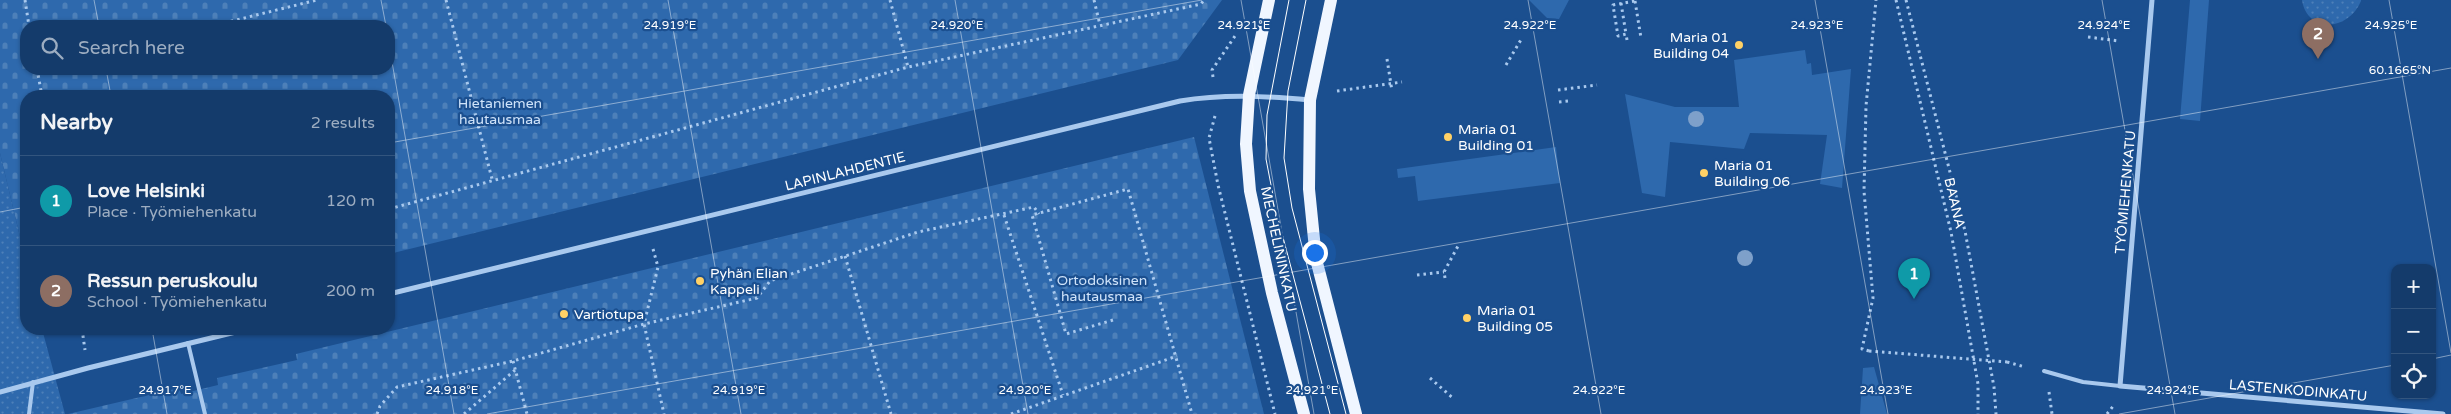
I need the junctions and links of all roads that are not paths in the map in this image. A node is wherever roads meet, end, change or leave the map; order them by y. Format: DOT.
graph roads {
  1 [pos="1269,0"];
  2 [pos="1331,0"];
  3 [pos="2152,0"];
  4 [pos="1248,96"];
  5 [pos="1310,100"];
  6 [pos="395,293"];
  7 [pos="224,335"];
  8 [pos="188,344"];
  9 [pos="2044,371"];
  10 [pos="33,382"];
  11 [pos="2120,386"];
  12 [pos="0,392"];
  13 [pos="29,414"];
  14 [pos="205,414"];
  15 [pos="1304,414"];
  16 [pos="1356,414"];
  17 [pos="2443,414"];
  1 -- 4 [label="main road, MECHELININKATU"];
  2 -- 5 [label="main road"];
  3 -- 11 [label="street, TYÖMIEHENKATU"];
  4 -- 5 [label="street, LAPINLAHDENTIE"];
  4 -- 6 [label="street, LAPINLAHDENTIE"];
  4 -- 15 [label="main road, MECHELININKATU"];
  5 -- 16 [label="main road"];
  7 -- 8 [label="street"];
  8 -- 10 [label="street"];
  8 -- 14 [label="lane"];
  9 -- 11 [label="lane"];
  10 -- 12 [label="street"];
  10 -- 13 [label="lane"];
  11 -- 17 [label="street, LASTENKODINKATU"];
}
